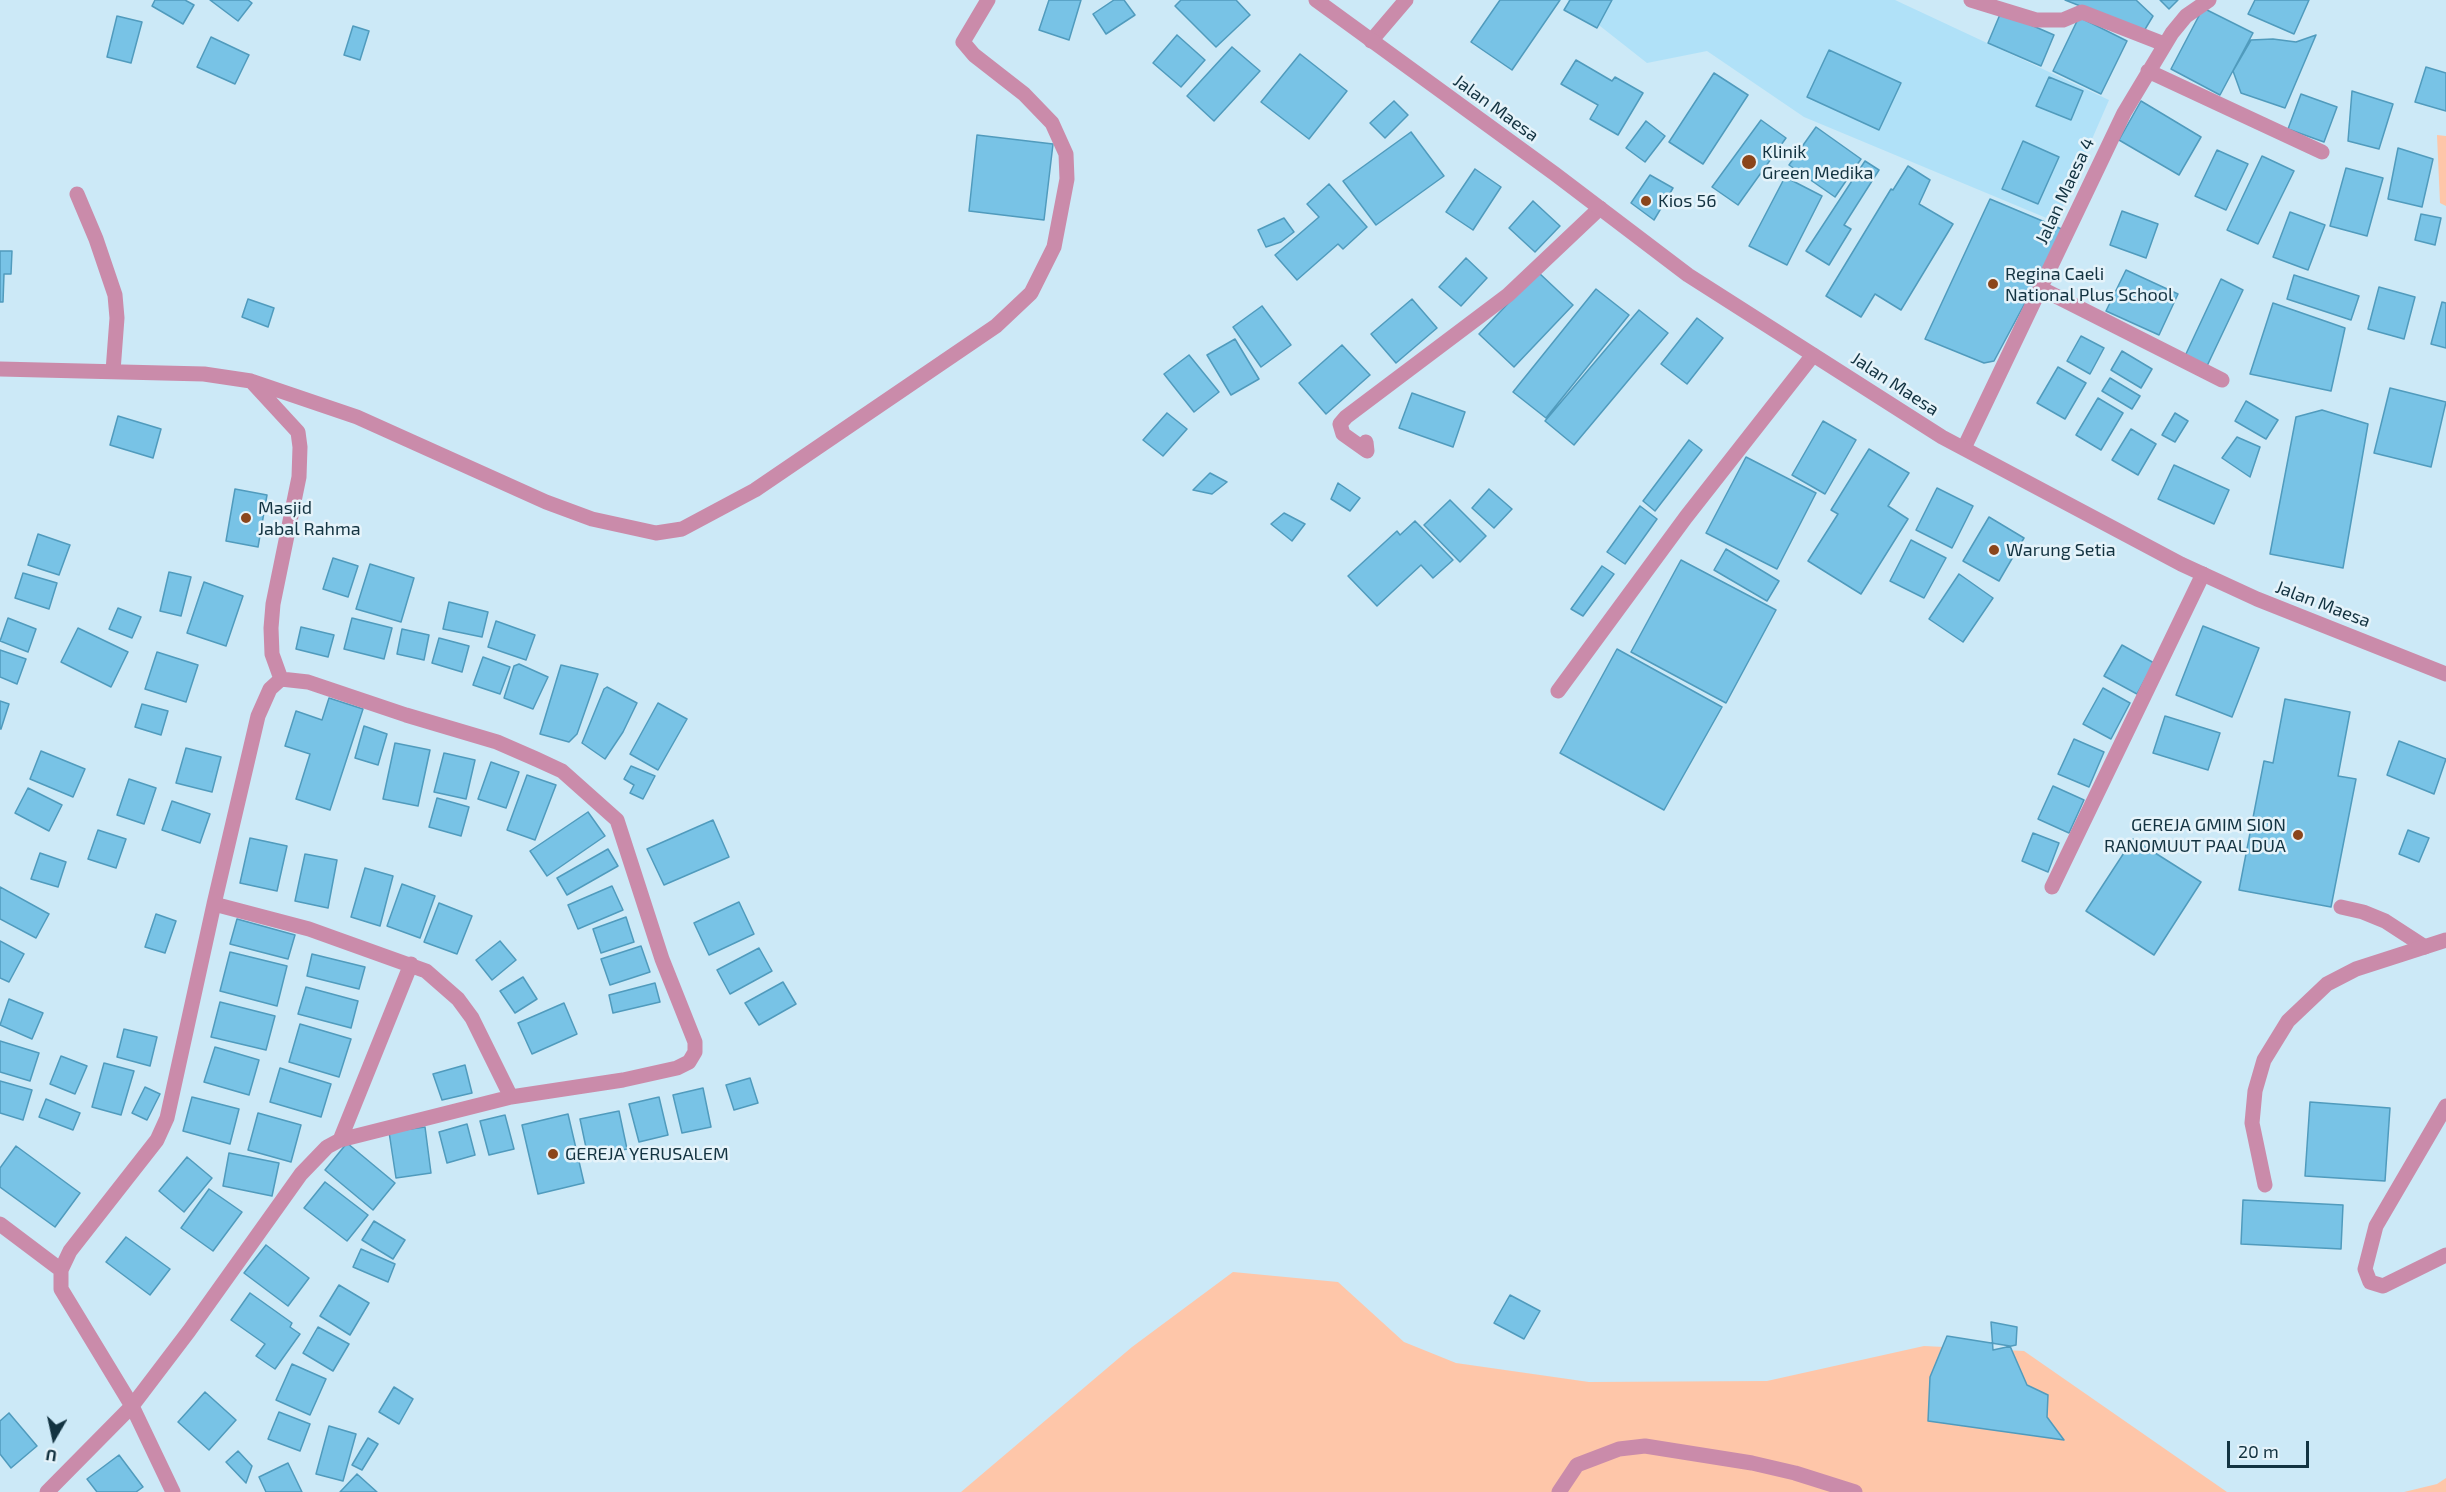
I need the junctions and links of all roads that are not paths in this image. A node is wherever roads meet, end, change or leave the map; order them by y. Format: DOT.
graph roads {
  1 [pos="988,0"];
  2 [pos="1316,0"];
  3 [pos="1406,0"];
  4 [pos="1971,0"];
  5 [pos="2209,0"];
  6 [pos="1371,41"];
  7 [pos="2164,44"];
  8 [pos="2148,71"];
  9 [pos="2322,153"];
  10 [pos="77,194"];
  11 [pos="1600,208"];
  12 [pos="2040,288"];
  13 [pos="1813,355"];
  14 [pos="0,369"];
  15 [pos="113,371"];
  16 [pos="2222,380"];
  17 [pos="251,381"];
  18 [pos="1366,442"];
  19 [pos="1964,448"];
  20 [pos="2202,574"];
  21 [pos="2446,674"];
  22 [pos="281,679"];
  23 [pos="1558,691"];
  24 [pos="2052,887"];
  25 [pos="214,903"];
  26 [pos="2341,907"];
  27 [pos="2446,940"];
  28 [pos="2426,947"];
  29 [pos="411,964"];
  30 [pos="511,1097"];
  31 [pos="2446,1106"];
  32 [pos="340,1140"];
  33 [pos="2265,1185"];
  34 [pos="0,1224"];
  35 [pos="2446,1255"];
  36 [pos="61,1270"];
  37 [pos="132,1406"];
  38 [pos="47,1492"];
  39 [pos="173,1492"];
  40 [pos="1559,1492"];
  41 [pos="1855,1492"];
  1 -- 17 [label="street"];
  2 -- 6 [label="street, Jalan Maesa"];
  3 -- 6 [label="street"];
  4 -- 7 [label="street"];
  5 -- 7 [label="street, Jalan Maesa 4"];
  6 -- 11 [label="street, Jalan Maesa"];
  7 -- 8 [label="street, Jalan Maesa 4"];
  8 -- 9 [label="street"];
  8 -- 12 [label="street, Jalan Maesa 4"];
  10 -- 15 [label="street"];
  11 -- 13 [label="street, Jalan Maesa"];
  11 -- 18 [label="street"];
  12 -- 16 [label="street"];
  12 -- 19 [label="street, Jalan Maesa 4"];
  13 -- 19 [label="street, Jalan Maesa"];
  13 -- 23 [label="street"];
  14 -- 15 [label="street"];
  15 -- 17 [label="street"];
  17 -- 22 [label="street"];
  19 -- 20 [label="street, Jalan Maesa"];
  20 -- 21 [label="street, Jalan Maesa"];
  20 -- 24 [label="street"];
  22 -- 25 [label="street"];
  22 -- 30 [label="street"];
  25 -- 29 [label="street"];
  25 -- 36 [label="street"];
  26 -- 28 [label="street"];
  27 -- 28 [label="street"];
  28 -- 33 [label="street"];
  29 -- 30 [label="street"];
  29 -- 32 [label="street"];
  30 -- 32 [label="street"];
  31 -- 35 [label="street"];
  32 -- 37 [label="street"];
  34 -- 36 [label="street"];
  36 -- 37 [label="street"];
  37 -- 38 [label="street"];
  37 -- 39 [label="street"];
  40 -- 41 [label="street"];
}
